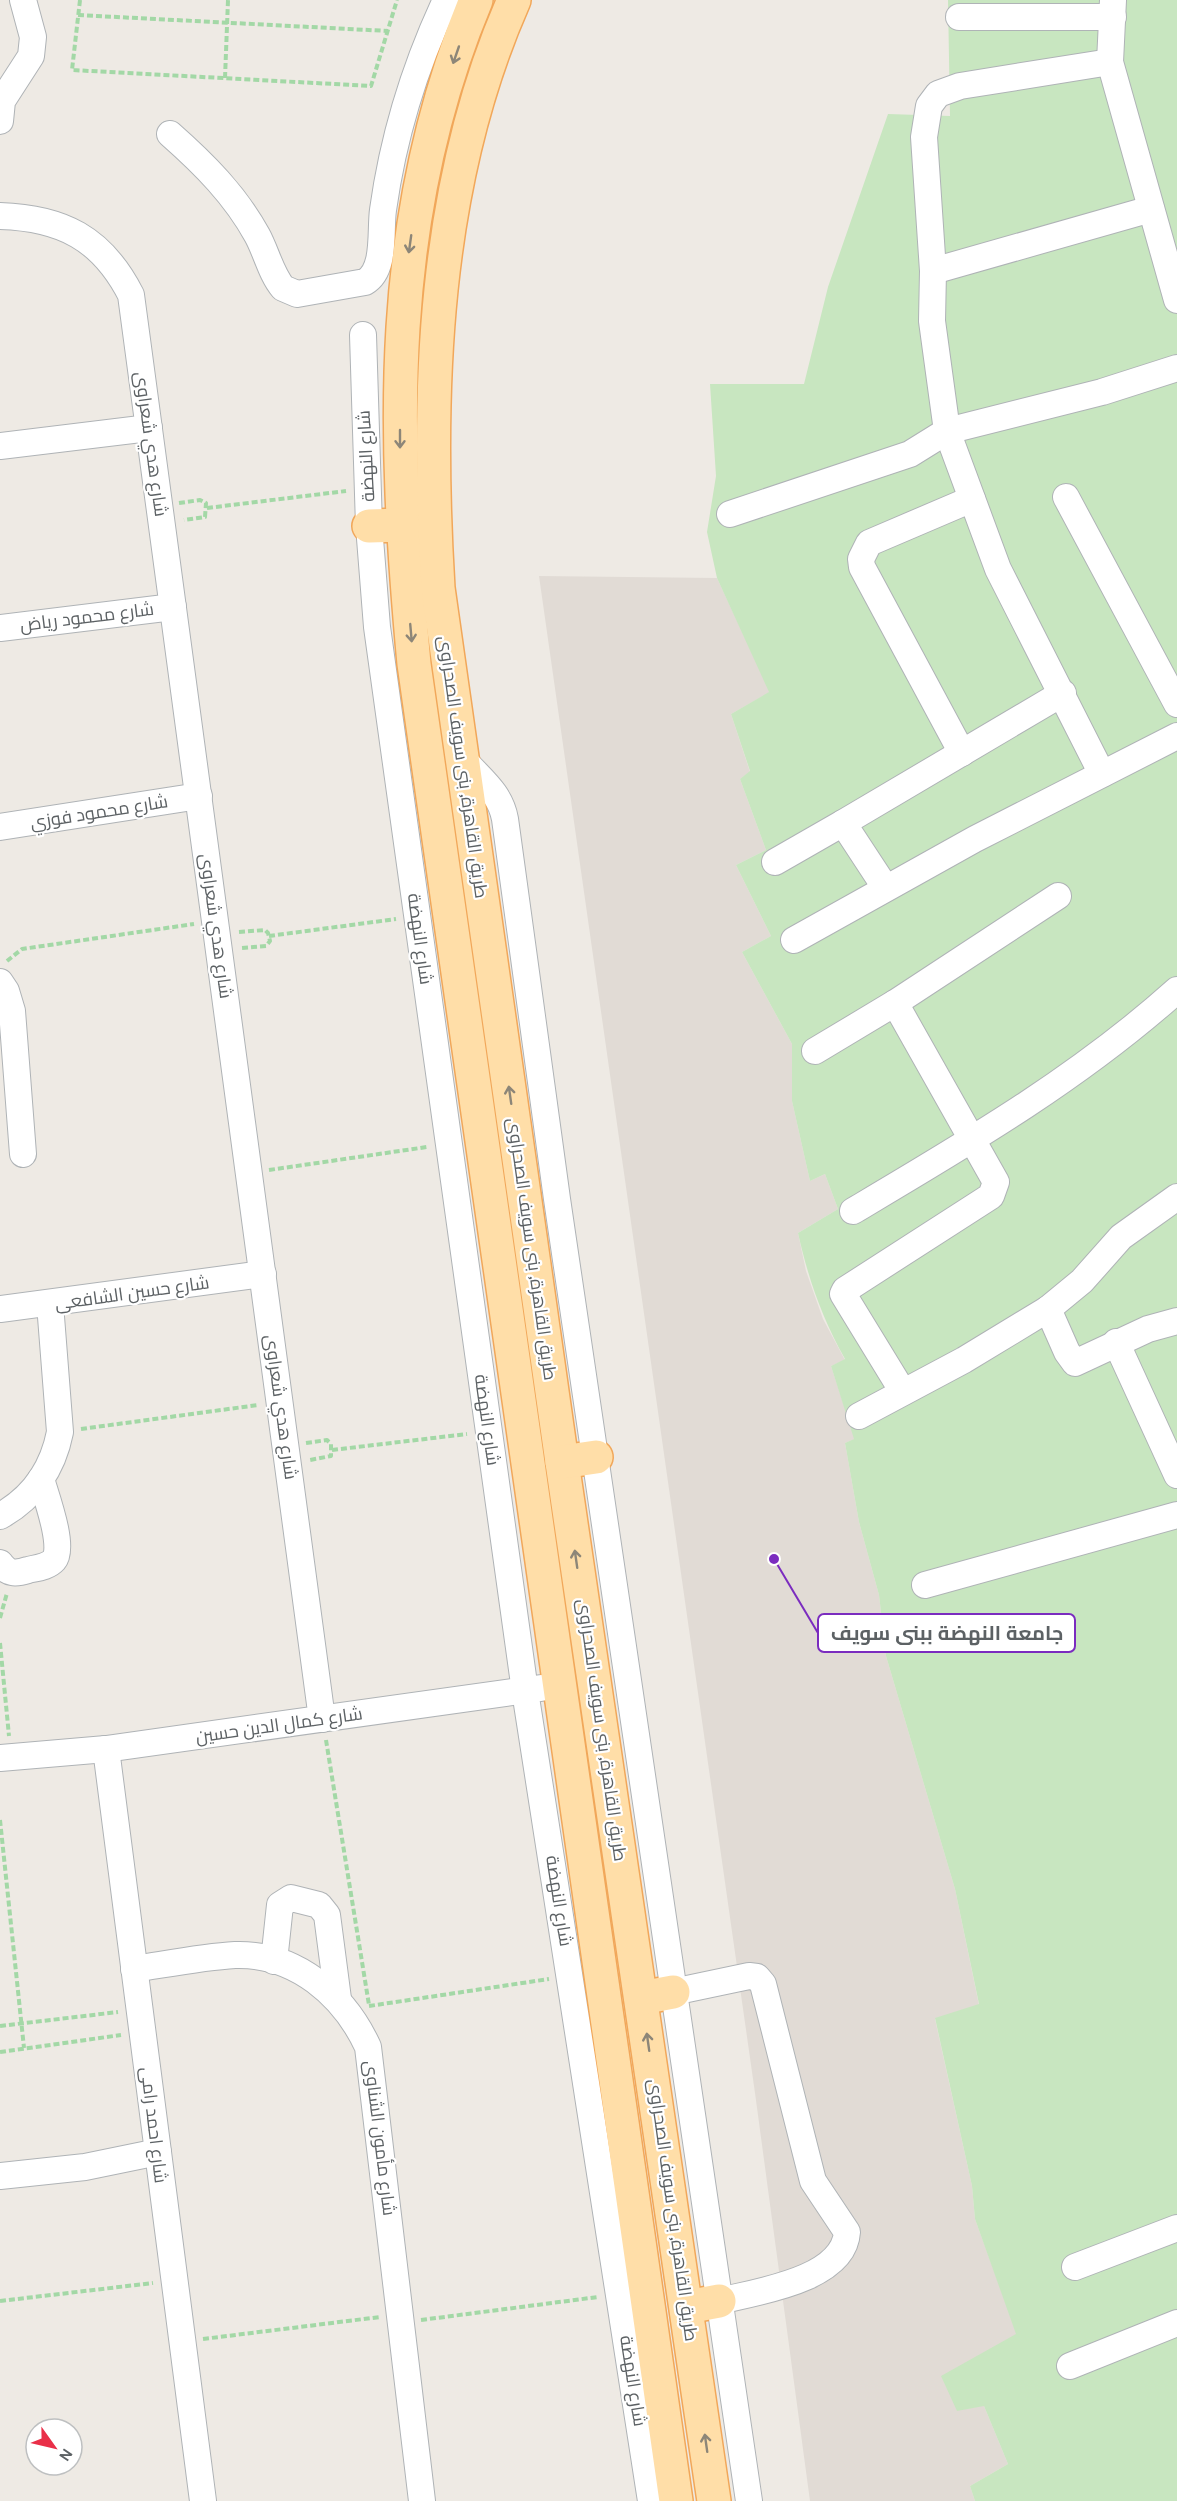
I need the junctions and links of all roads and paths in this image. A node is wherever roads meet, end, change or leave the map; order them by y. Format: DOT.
graph roads {
  1 [pos="23,0"];
  2 [pos="80,0"];
  3 [pos="228,0"];
  4 [pos="397,0"];
  5 [pos="446,0"];
  6 [pos="476,0"];
  7 [pos="514,0"];
  8 [pos="1113,8"];
  9 [pos="78,15"];
  10 [pos="959,17"];
  11 [pos="228,23"];
  12 [pos="388,32"];
  13 [pos="1110,62"];
  14 [pos="225,78"];
  15 [pos="0,121"];
  16 [pos="170,134"];
  17 [pos="1151,209"];
  18 [pos="0,216"];
  19 [pos="933,271"];
  20 [pos="1177,300"];
  21 [pos="363,335"];
  22 [pos="1177,368"];
  23 [pos="149,428"];
  24 [pos="946,431"];
  25 [pos="0,446"];
  26 [pos="367,488"];
  27 [pos="1066,497"];
  28 [pos="972,499"];
  29 [pos="207,508"];
  30 [pos="161,514"];
  31 [pos="730,514"];
  32 [pos="403,525"];
  33 [pos="369,526"];
  34 [pos="173,607"];
  35 [pos="0,628"];
  36 [pos="1062,693"];
  37 [pos="1177,704"];
  38 [pos="1177,736"];
  39 [pos="962,753"];
  40 [pos="463,759"];
  41 [pos="1102,774"];
  42 [pos="199,796"];
  43 [pos="843,823"];
  44 [pos="0,827"];
  45 [pos="775,862"];
  46 [pos="885,887"];
  47 [pos="482,896"];
  48 [pos="1058,896"];
  49 [pos="448,900"];
  50 [pos="417,916"];
  51 [pos="217,935"];
  52 [pos="269,936"];
  53 [pos="794,940"];
  54 [pos="0,982"];
  55 [pos="1177,990"];
  56 [pos="895,1003"];
  57 [pos="814,1051"];
  58 [pos="972,1140"];
  59 [pos="449,1143"];
  60 [pos="22,1154"];
  61 [pos="249,1172"];
  62 [pos="1177,1197"];
  63 [pos="853,1211"];
  64 [pos="263,1274"];
  65 [pos="50,1304"];
  66 [pos="0,1309"];
  67 [pos="1048,1309"];
  68 [pos="1177,1321"];
  69 [pos="1116,1342"];
  70 [pos="903,1392"];
  71 [pos="280,1402"];
  72 [pos="859,1416"];
  73 [pos="489,1431"];
  74 [pos="60,1432"];
  75 [pos="332,1450"];
  76 [pos="287,1454"];
  77 [pos="596,1457"];
  78 [pos="562,1462"];
  79 [pos="1177,1475"];
  80 [pos="41,1479"];
  81 [pos="1177,1515"];
  82 [pos="0,1516"];
  83 [pos="0,1563"];
  84 [pos="924,1585"];
  85 [pos="0,1642"];
  86 [pos="558,1686"];
  87 [pos="525,1690"];
  88 [pos="322,1719"];
  89 [pos="106,1749"];
  90 [pos="6,1758"];
  91 [pos="0,1820"];
  92 [pos="274,1961"];
  93 [pos="134,1969"];
  94 [pos="571,1976"];
  95 [pos="673,1992"];
  96 [pos="641,1998"];
  97 [pos="352,2005"];
  98 [pos="141,2021"];
  99 [pos="21,2023"];
  100 [pos="0,2026"];
  101 [pos="24,2048"];
  102 [pos="0,2052"];
  103 [pos="158,2152"];
  104 [pos="0,2176"];
  105 [pos="1177,2228"];
  106 [pos="1076,2267"];
  107 [pos="174,2281"];
  108 [pos="619,2294"];
  109 [pos="0,2301"];
  110 [pos="719,2301"];
  111 [pos="687,2307"];
  112 [pos="402,2318"];
  113 [pos="1177,2323"];
  114 [pos="182,2342"];
  115 [pos="1070,2366"];
  116 [pos="203,2501"];
  117 [pos="422,2501"];
  118 [pos="651,2501"];
  119 [pos="676,2501"];
  120 [pos="714,2501"];
  121 [pos="749,2501"];
  1 -- 15 [label="street"];
  2 -- 9 [label="path"];
  3 -- 11 [label="path"];
  4 -- 12 [label="path"];
  5 -- 16 [label="street"];
  6 -- 32 [label="main road, طريق القاهرة, بنى سويف الصحراوى, one-way"];
  7 -- 40 [label="main road, طريق القاهرة, بنى سويف الصحراوى"];
  8 -- 10 [label="street"];
  8 -- 13 [label="street"];
  9 -- 11 [label="path"];
  9 -- 14 [label="path"];
  11 -- 12 [label="path"];
  11 -- 14 [label="path"];
  12 -- 14 [label="path"];
  13 -- 17 [label="street"];
  13 -- 19 [label="street"];
  17 -- 19 [label="street"];
  17 -- 20 [label="street"];
  18 -- 23 [label="street, شارع هدي شعراوى"];
  19 -- 24 [label="street"];
  21 -- 26 [label="street, شارع النهضة"];
  22 -- 24 [label="street"];
  23 -- 25 [label="street"];
  23 -- 30 [label="street, شارع هدي شعراوى"];
  24 -- 28 [label="street"];
  24 -- 31 [label="street"];
  26 -- 29 [label="path"];
  26 -- 33 [label="street, شارع النهضة"];
  27 -- 37 [label="street"];
  28 -- 36 [label="street"];
  28 -- 39 [label="street"];
  29 -- 30 [label="path"];
  29 -- 30 [label="path"];
  30 -- 34 [label="street, شارع هدي شعراوى"];
  32 -- 33 [label="main road"];
  32 -- 49 [label="main road, طريق القاهرة, بنى سويف الصحراوى, one-way"];
  33 -- 50 [label="street, شارع النهضة"];
  34 -- 35 [label="street, شارع محمود رياض"];
  34 -- 42 [label="street, شارع هدي شعراوى"];
  36 -- 39 [label="street"];
  36 -- 41 [label="street"];
  38 -- 41 [label="street"];
  39 -- 43 [label="street"];
  40 -- 47 [label="main road, طريق القاهرة, بنى سويف الصحراوى"];
  40 -- 77 [label="street"];
  41 -- 46 [label="street"];
  42 -- 44 [label="street, شارع محمود فوزي"];
  42 -- 51 [label="street, شارع هدي شعراوى"];
  43 -- 45 [label="street"];
  43 -- 46 [label="street"];
  46 -- 53 [label="street"];
  47 -- 49 [label="main road"];
  78 -- 47 [label="main road, طريق القاهرة, بنى سويف الصحراوى, one-way"];
  48 -- 56 [label="street"];
  49 -- 86 [label="main road, طريق القاهرة, بنى سويف الصحراوى"];
  50 -- 52 [label="path"];
  50 -- 59 [label="street, شارع النهضة"];
  51 -- 52 [label="path"];
  51 -- 52 [label="path"];
  51 -- 54 [label="path"];
  51 -- 61 [label="street, شارع هدي شعراوى"];
  54 -- 60 [label="street"];
  55 -- 58 [label="street"];
  56 -- 57 [label="street"];
  56 -- 58 [label="street"];
  58 -- 63 [label="street"];
  58 -- 70 [label="street"];
  59 -- 61 [label="path"];
  59 -- 73 [label="street, شارع النهضة"];
  61 -- 64 [label="street, شارع هدي شعراوى"];
  62 -- 67 [label="street"];
  64 -- 65 [label="street, شارع حسين الشافعى"];
  64 -- 71 [label="street, شارع هدي شعراوى"];
  65 -- 66 [label="street, شارع حسين الشافعى"];
  65 -- 74 [label="street"];
  67 -- 69 [label="street"];
  67 -- 70 [label="street"];
  68 -- 69 [label="street"];
  69 -- 79 [label="street"];
  70 -- 72 [label="street"];
  71 -- 74 [label="path"];
  71 -- 76 [label="street, شارع هدي شعراوى"];
  73 -- 75 [label="path"];
  73 -- 87 [label="street, شارع النهضة"];
  74 -- 80 [label="street"];
  75 -- 76 [label="path"];
  75 -- 76 [label="path"];
  76 -- 88 [label="street, شارع هدي شعراوى"];
  77 -- 78 [label="main road"];
  77 -- 95 [label="street"];
  96 -- 78 [label="main road, طريق القاهرة, بنى سويف الصحراوى, one-way"];
  80 -- 82 [label="street"];
  80 -- 83 [label="street"];
  81 -- 84 [label="street"];
  85 -- 90 [label="path"];
  86 -- 87 [label="street, شارع كمال الدين حسين"];
  86 -- 119 [label="main road, طريق القاهرة, بنى سويف الصحراوى"];
  87 -- 88 [label="street, شارع كمال الدين حسين"];
  87 -- 94 [label="street, شارع النهضة"];
  88 -- 89 [label="street, شارع كمال الدين حسين"];
  88 -- 97 [label="path"];
  89 -- 90 [label="street, شارع كمال الدين حسين"];
  89 -- 93 [label="street, شارع احمد رامى"];
  91 -- 99 [label="path"];
  92 -- 93 [label="street, شارع مأمون الشناوى"];
  92 -- 97 [label="street, شارع مأمون الشناوى"];
  92 -- 97 [label="street"];
  93 -- 98 [label="street, شارع احمد رامى"];
  94 -- 97 [label="path"];
  94 -- 108 [label="street, شارع النهضة"];
  95 -- 96 [label="main road"];
  95 -- 110 [label="street"];
  95 -- 110 [label="street"];
  111 -- 96 [label="main road, طريق القاهرة, بنى سويف الصحراوى, one-way"];
  97 -- 112 [label="street, شارع مأمون الشناوى"];
  98 -- 99 [label="path"];
  98 -- 101 [label="path"];
  98 -- 103 [label="street, شارع احمد رامى"];
  99 -- 100 [label="path"];
  99 -- 101 [label="path"];
  101 -- 102 [label="path"];
  103 -- 104 [label="street"];
  103 -- 107 [label="street, شارع احمد رامى"];
  105 -- 106 [label="street"];
  107 -- 109 [label="path"];
  107 -- 114 [label="street, شارع احمد رامى"];
  108 -- 112 [label="path"];
  108 -- 118 [label="street, شارع النهضة"];
  110 -- 111 [label="main road"];
  110 -- 121 [label="street"];
  120 -- 111 [label="main road, طريق القاهرة, بنى سويف الصحراوى, one-way"];
  112 -- 114 [label="path"];
  112 -- 117 [label="street, شارع مأمون الشناوى"];
  113 -- 115 [label="street"];
  114 -- 116 [label="street, شارع احمد رامى"];
}
